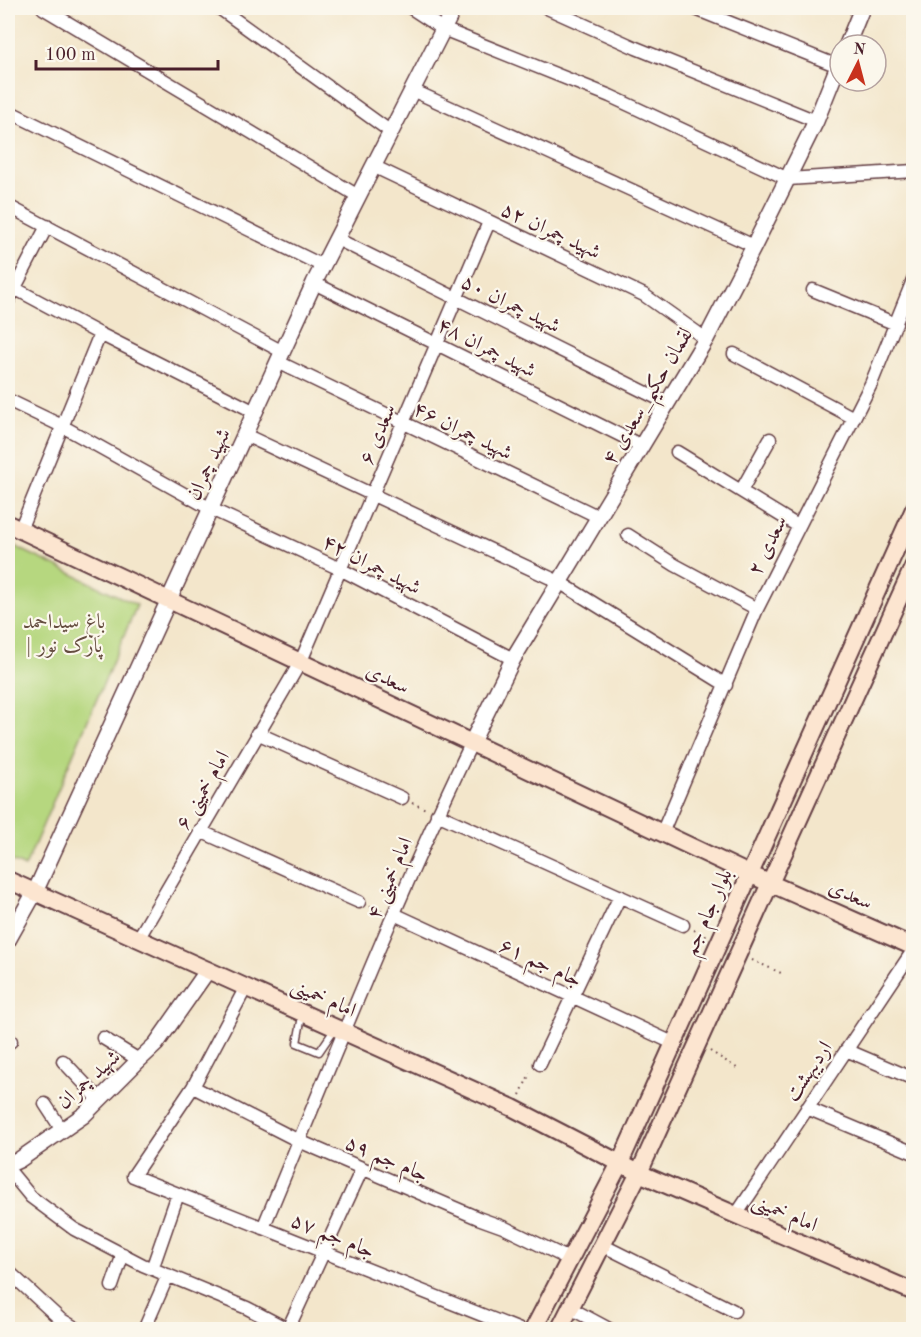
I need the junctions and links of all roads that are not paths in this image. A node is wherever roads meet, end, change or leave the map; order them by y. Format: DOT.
graph roads {
  1 [pos="43,8"];
  2 [pos="219,8"];
  3 [pos="411,8"];
  4 [pos="454,8"];
  5 [pos="547,8"];
  6 [pos="693,8"];
  7 [pos="862,8"];
  8 [pos="443,29"];
  9 [pos="852,33"];
  10 [pos="828,60"];
  11 [pos="412,90"];
  12 [pos="828,91"];
  13 [pos="8,111"];
  14 [pos="816,121"];
  15 [pos="391,132"];
  16 [pos="374,166"];
  17 [pos="914,171"];
  18 [pos="788,179"];
  19 [pos="358,196"];
  20 [pos="8,206"];
  21 [pos="489,222"];
  22 [pos="47,226"];
  23 [pos="337,238"];
  24 [pos="754,246"];
  25 [pos="323,266"];
  26 [pos="314,283"];
  27 [pos="913,285"];
  28 [pos="14,288"];
  29 [pos="813,290"];
  30 [pos="456,298"];
  31 [pos="8,301"];
  32 [pos="896,324"];
  33 [pos="99,334"];
  34 [pos="706,339"];
  35 [pos="437,343"];
  36 [pos="734,354"];
  37 [pos="280,357"];
  38 [pos="8,400"];
  39 [pos="667,403"];
  40 [pos="255,412"];
  41 [pos="852,417"];
  42 [pos="403,422"];
  43 [pos="62,426"];
  44 [pos="245,435"];
  45 [pos="770,439"];
  46 [pos="642,446"];
  47 [pos="677,452"];
  48 [pos="741,491"];
  49 [pos="372,495"];
  50 [pos="211,509"];
  51 [pos="914,509"];
  52 [pos="599,517"];
  53 [pos="798,526"];
  54 [pos="14,527"];
  55 [pos="628,535"];
  56 [pos="914,565"];
  57 [pos="340,569"];
  58 [pos="559,582"];
  59 [pos="169,600"];
  60 [pos="757,609"];
  61 [pos="513,659"];
  62 [pos="301,661"];
  63 [pos="726,685"];
  64 [pos="257,733"];
  65 [pos="472,742"];
  66 [pos="402,798"];
  67 [pos="437,814"];
  68 [pos="200,831"];
  69 [pos="662,833"];
  70 [pos="749,874"];
  71 [pos="8,880"];
  72 [pos="770,884"];
  73 [pos="35,892"];
  74 [pos="620,896"];
  75 [pos="359,902"];
  76 [pos="394,914"];
  77 [pos="683,925"];
  78 [pos="138,939"];
  79 [pos="8,940"];
  80 [pos="914,948"];
  81 [pos="208,970"];
  82 [pos="246,987"];
  83 [pos="572,998"];
  84 [pos="302,1012"];
  85 [pos="341,1029"];
  86 [pos="103,1038"];
  87 [pos="673,1043"];
  88 [pos="846,1050"];
  89 [pos="140,1060"];
  90 [pos="63,1061"];
  91 [pos="540,1064"];
  92 [pos="914,1079"];
  93 [pos="193,1087"];
  94 [pos="100,1100"];
  95 [pos="45,1104"];
  96 [pos="807,1108"];
  97 [pos="62,1130"];
  98 [pos="299,1141"];
  99 [pos="914,1153"];
  100 [pos="620,1163"];
  101 [pos="8,1167"];
  102 [pos="362,1169"];
  103 [pos="639,1173"];
  104 [pos="178,1194"];
  105 [pos="736,1215"];
  106 [pos="263,1228"];
  107 [pos="602,1245"];
  108 [pos="324,1252"];
  109 [pos="123,1254"];
  110 [pos="569,1258"];
  111 [pos="152,1269"];
  112 [pos="8,1271"];
  113 [pos="168,1275"];
  114 [pos="112,1286"];
  115 [pos="914,1292"];
  116 [pos="570,1308"];
  117 [pos="734,1311"];
  118 [pos="79,1329"];
  119 [pos="144,1329"];
  120 [pos="289,1329"];
  121 [pos="520,1329"];
  122 [pos="533,1329"];
  123 [pos="559,1329"];
  124 [pos="610,1329"];
  1 -- 19 [label="street"];
  2 -- 15 [label="street"];
  3 -- 8 [label="street"];
  4 -- 8 [label="street, شهید چمران"];
  5 -- 14 [label="street"];
  6 -- 10 [label="street"];
  7 -- 9 [label="street"];
  8 -- 11 [label="street, شهید چمران"];
  8 -- 18 [label="street"];
  11 -- 15 [label="street, شهید چمران"];
  11 -- 24 [label="street"];
  12 -- 14 [label="street, لقمان حکیم_سعدی ۴"];
  13 -- 25 [label="street"];
  14 -- 18 [label="street, لقمان حکیم_سعدی ۴"];
  15 -- 16 [label="street, شهید چمران"];
  16 -- 19 [label="street, شهید چمران"];
  16 -- 21 [label="street, شهید چمران ۵۲"];
  17 -- 18 [label="street"];
  18 -- 24 [label="street, لقمان حکیم_سعدی ۴"];
  19 -- 23 [label="street, شهید چمران"];
  20 -- 22 [label="street, شهید چمران ۴۶"];
  21 -- 30 [label="street, سعدی ۶"];
  21 -- 34 [label="street, شهید چمران ۵۲"];
  22 -- 28 [label="street"];
  22 -- 37 [label="street, شهید چمران ۴۶"];
  23 -- 25 [label="street, شهید چمران"];
  23 -- 30 [label="street, شهید چمران ۵۰"];
  24 -- 34 [label="street, لقمان حکیم_سعدی ۴"];
  25 -- 26 [label="street, شهید چمران"];
  26 -- 35 [label="street, شهید چمران ۴۸"];
  26 -- 37 [label="street, شهید چمران"];
  27 -- 32 [label="street, سعدی ۲"];
  28 -- 31 [label="street"];
  28 -- 33 [label="street"];
  29 -- 32 [label="street"];
  30 -- 35 [label="street, سعدی ۶"];
  30 -- 39 [label="street, شهید چمران ۵۰"];
  32 -- 41 [label="street, سعدی ۲"];
  33 -- 40 [label="street"];
  33 -- 43 [label="street"];
  34 -- 39 [label="street, لقمان حکیم_سعدی ۴"];
  35 -- 42 [label="street, سعدی ۶"];
  35 -- 46 [label="street, شهید چمران ۴۸"];
  36 -- 41 [label="street"];
  37 -- 40 [label="street, شهید چمران"];
  37 -- 42 [label="street, شهید چمران ۴۶"];
  38 -- 43 [label="street, شهید چمران ۴۲"];
  39 -- 46 [label="street, لقمان حکیم_سعدی ۴"];
  40 -- 44 [label="street, شهید چمران"];
  41 -- 53 [label="street, سعدی ۲"];
  42 -- 49 [label="street, سعدی ۶"];
  42 -- 52 [label="street, شهید چمران ۴۶"];
  43 -- 50 [label="street, شهید چمران ۴۲"];
  43 -- 54 [label="street"];
  44 -- 49 [label="street"];
  44 -- 50 [label="street, شهید چمران"];
  45 -- 48 [label="street"];
  46 -- 52 [label="street, لقمان حکیم_سعدی ۴"];
  47 -- 48 [label="street"];
  48 -- 53 [label="street"];
  49 -- 57 [label="street, سعدی ۶"];
  49 -- 58 [label="street"];
  50 -- 57 [label="street, شهید چمران ۴۲"];
  50 -- 59 [label="street, شهید چمران"];
  51 -- 70 [label="main road, بلوار جام جم"];
  52 -- 58 [label="street, لقمان حکیم_سعدی ۴"];
  53 -- 60 [label="street, سعدی ۲"];
  54 -- 59 [label="main road, سعدی"];
  55 -- 60 [label="street"];
  56 -- 72 [label="main road"];
  57 -- 61 [label="street, شهید چمران ۴۲"];
  57 -- 62 [label="street, سعدی ۶"];
  58 -- 61 [label="street, لقمان حکیم_سعدی ۴"];
  58 -- 63 [label="street"];
  59 -- 62 [label="main road, سعدی"];
  59 -- 73 [label="street, شهید چمران"];
  60 -- 63 [label="street, سعدی ۲"];
  61 -- 65 [label="street, لقمان حکیم_سعدی ۴"];
  62 -- 64 [label="street, امام خمینی ۶"];
  62 -- 65 [label="main road, سعدی"];
  63 -- 69 [label="street, سعدی ۲"];
  64 -- 66 [label="street"];
  64 -- 68 [label="street, امام خمینی ۶"];
  65 -- 67 [label="street, امام خمینی ۴"];
  65 -- 69 [label="main road, سعدی"];
  67 -- 74 [label="street"];
  67 -- 76 [label="street, امام خمینی ۴"];
  68 -- 75 [label="street"];
  68 -- 78 [label="street, امام خمینی ۶"];
  69 -- 70 [label="main road, سعدی"];
  70 -- 72 [label="main road, سعدی"];
  70 -- 87 [label="main road, بلوار جام جم"];
  71 -- 73 [label="main road, امام خمینی"];
  72 -- 80 [label="main road, سعدی"];
  72 -- 103 [label="main road"];
  73 -- 78 [label="main road, امام خمینی"];
  73 -- 79 [label="street, شهید چمران"];
  74 -- 77 [label="street"];
  74 -- 83 [label="street"];
  76 -- 83 [label="street, جام جم ۶۱"];
  76 -- 85 [label="street, امام خمینی ۴"];
  78 -- 81 [label="main road, امام خمینی"];
  80 -- 88 [label="street, اردیبهشت"];
  81 -- 82 [label="main road, امام خمینی"];
  81 -- 89 [label="street, شهید چمران"];
  82 -- 84 [label="main road, امام خمینی"];
  82 -- 93 [label="street"];
  83 -- 87 [label="street, جام جم ۶۱"];
  83 -- 91 [label="street"];
  84 -- 85 [label="main road, امام خمینی"];
  84 -- 85 [label="lane"];
  85 -- 98 [label="street, امام خمینی ۴"];
  85 -- 100 [label="main road, امام خمینی"];
  86 -- 89 [label="street"];
  87 -- 100 [label="main road, بلوار جام جم"];
  88 -- 92 [label="street"];
  88 -- 96 [label="street, اردیبهشت"];
  89 -- 94 [label="street, شهید چمران"];
  90 -- 94 [label="street"];
  93 -- 98 [label="street, جام جم ۵۹"];
  93 -- 104 [label="street, جام جم ۵۷"];
  94 -- 97 [label="street, شهید چمران"];
  95 -- 97 [label="street"];
  96 -- 99 [label="street"];
  96 -- 105 [label="street, اردیبهشت"];
  97 -- 101 [label="street, شهید چمران"];
  98 -- 102 [label="street, جام جم ۵۹"];
  98 -- 106 [label="street, امام خمینی ۴"];
  100 -- 103 [label="main road, امام خمینی"];
  100 -- 110 [label="main road, بلوار جام جم"];
  101 -- 109 [label="street"];
  102 -- 108 [label="street"];
  102 -- 110 [label="street, جام جم ۵۹"];
  103 -- 105 [label="main road, امام خمینی"];
  103 -- 107 [label="main road"];
  104 -- 106 [label="street, جام جم ۵۷"];
  104 -- 111 [label="street"];
  105 -- 115 [label="main road, امام خمینی"];
  106 -- 108 [label="street, جام جم ۵۷"];
  107 -- 116 [label="main road"];
  107 -- 117 [label="street"];
  108 -- 120 [label="street"];
  108 -- 121 [label="street, جام جم ۵۷"];
  109 -- 111 [label="street"];
  109 -- 114 [label="street"];
  110 -- 122 [label="main road, بلوار جام جم"];
  111 -- 113 [label="street"];
  112 -- 118 [label="street"];
  113 -- 119 [label="street"];
  113 -- 120 [label="street"];
  116 -- 123 [label="main road"];
  116 -- 124 [label="street"];
}
